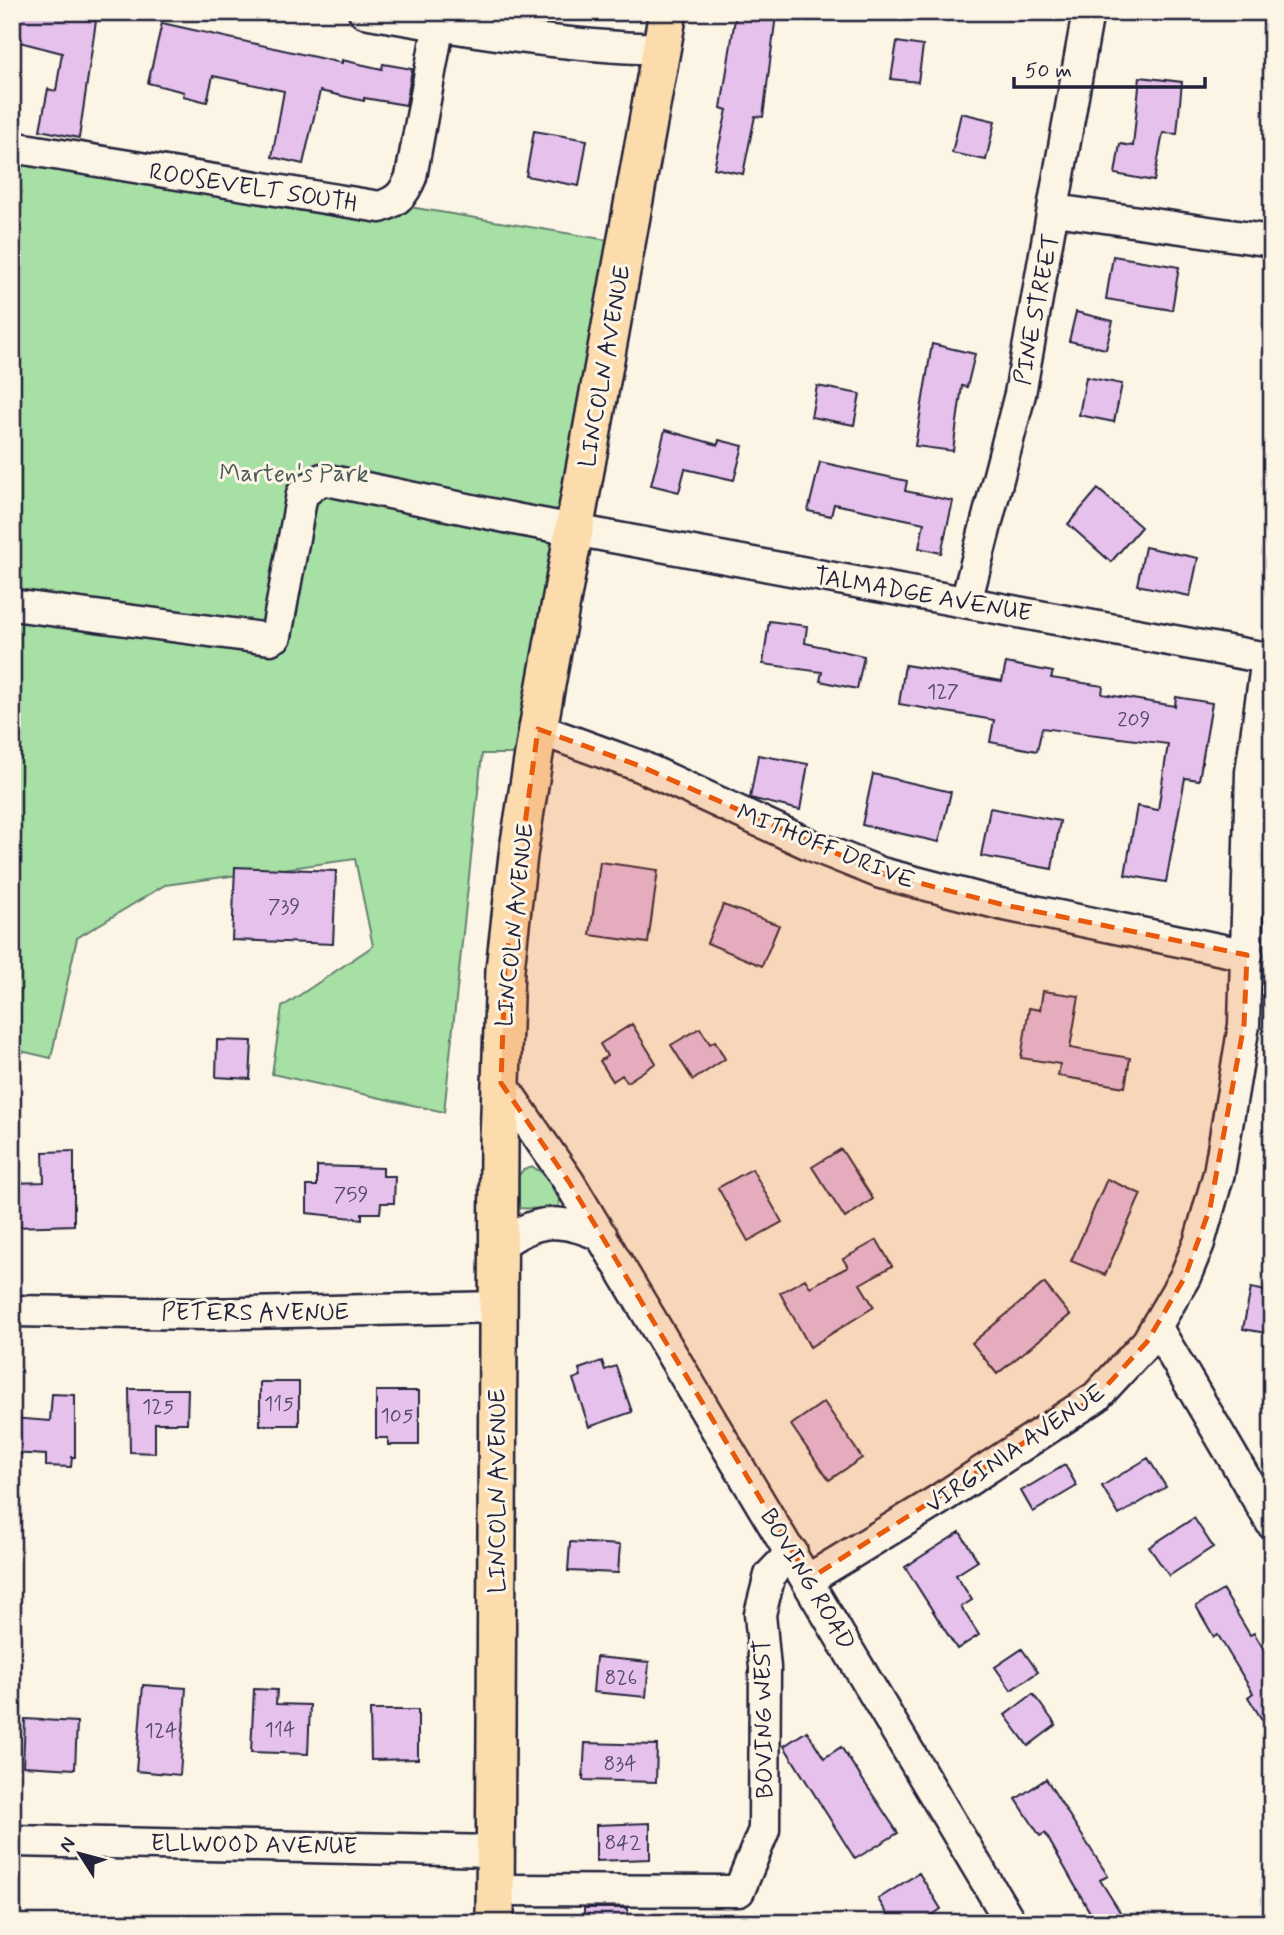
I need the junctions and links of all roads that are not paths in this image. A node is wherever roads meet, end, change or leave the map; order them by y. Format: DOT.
graph roads {
  1 [pos="364,12"];
  2 [pos="668,12"];
  3 [pos="1088,12"];
  4 [pos="440,19"];
  5 [pos="661,50"];
  6 [pos="12,146"];
  7 [pos="1055,209"];
  8 [pos="1272,241"];
  9 [pos="573,530"];
  10 [pos="966,602"];
  11 [pos="15,614"];
  12 [pos="1269,658"];
  13 [pos="538,729"];
  14 [pos="1247,955"];
  15 [pos="500,1083"];
  16 [pos="602,1236"];
  17 [pos="499,1246"];
  18 [pos="498,1307"];
  19 [pos="12,1311"];
  20 [pos="1157,1328"];
  21 [pos="1272,1524"];
  22 [pos="792,1552"];
  23 [pos="809,1579"];
  24 [pos="12,1841"];
  25 [pos="495,1851"];
  26 [pos="495,1906"];
  27 [pos="1011,1923"];
  1 -- 4 [label="street"];
  2 -- 5 [label="main road, LINCOLN AVENUE"];
  3 -- 7 [label="street, PINE STREET"];
  4 -- 5 [label="street"];
  4 -- 6 [label="street, ROOSEVELT SOUTH"];
  5 -- 9 [label="main road, LINCOLN AVENUE"];
  7 -- 8 [label="street"];
  7 -- 10 [label="street, PINE STREET"];
  9 -- 10 [label="street, TALMADGE AVENUE"];
  9 -- 11 [label="street, TALMADGE AVENUE"];
  9 -- 13 [label="main road, LINCOLN AVENUE"];
  10 -- 12 [label="street, TALMADGE AVENUE"];
  12 -- 14 [label="street, VIRGINIA AVENUE"];
  13 -- 14 [label="street, MITHOFF DRIVE"];
  13 -- 15 [label="main road, LINCOLN AVENUE"];
  14 -- 20 [label="street, VIRGINIA AVENUE"];
  15 -- 16 [label="street, BOVING ROAD"];
  15 -- 17 [label="main road, LINCOLN AVENUE"];
  16 -- 17 [label="street"];
  16 -- 22 [label="street, BOVING ROAD"];
  17 -- 18 [label="main road, LINCOLN AVENUE"];
  18 -- 19 [label="street, PETERS AVENUE"];
  18 -- 25 [label="main road, LINCOLN AVENUE"];
  20 -- 21 [label="street"];
  20 -- 23 [label="street, VIRGINIA AVENUE"];
  22 -- 23 [label="street, BOVING ROAD"];
  22 -- 26 [label="street, BOVING WEST"];
  23 -- 27 [label="street, BOVING ROAD"];
  24 -- 25 [label="street, ELLWOOD AVENUE"];
  25 -- 26 [label="main road, LINCOLN AVENUE"];
}
